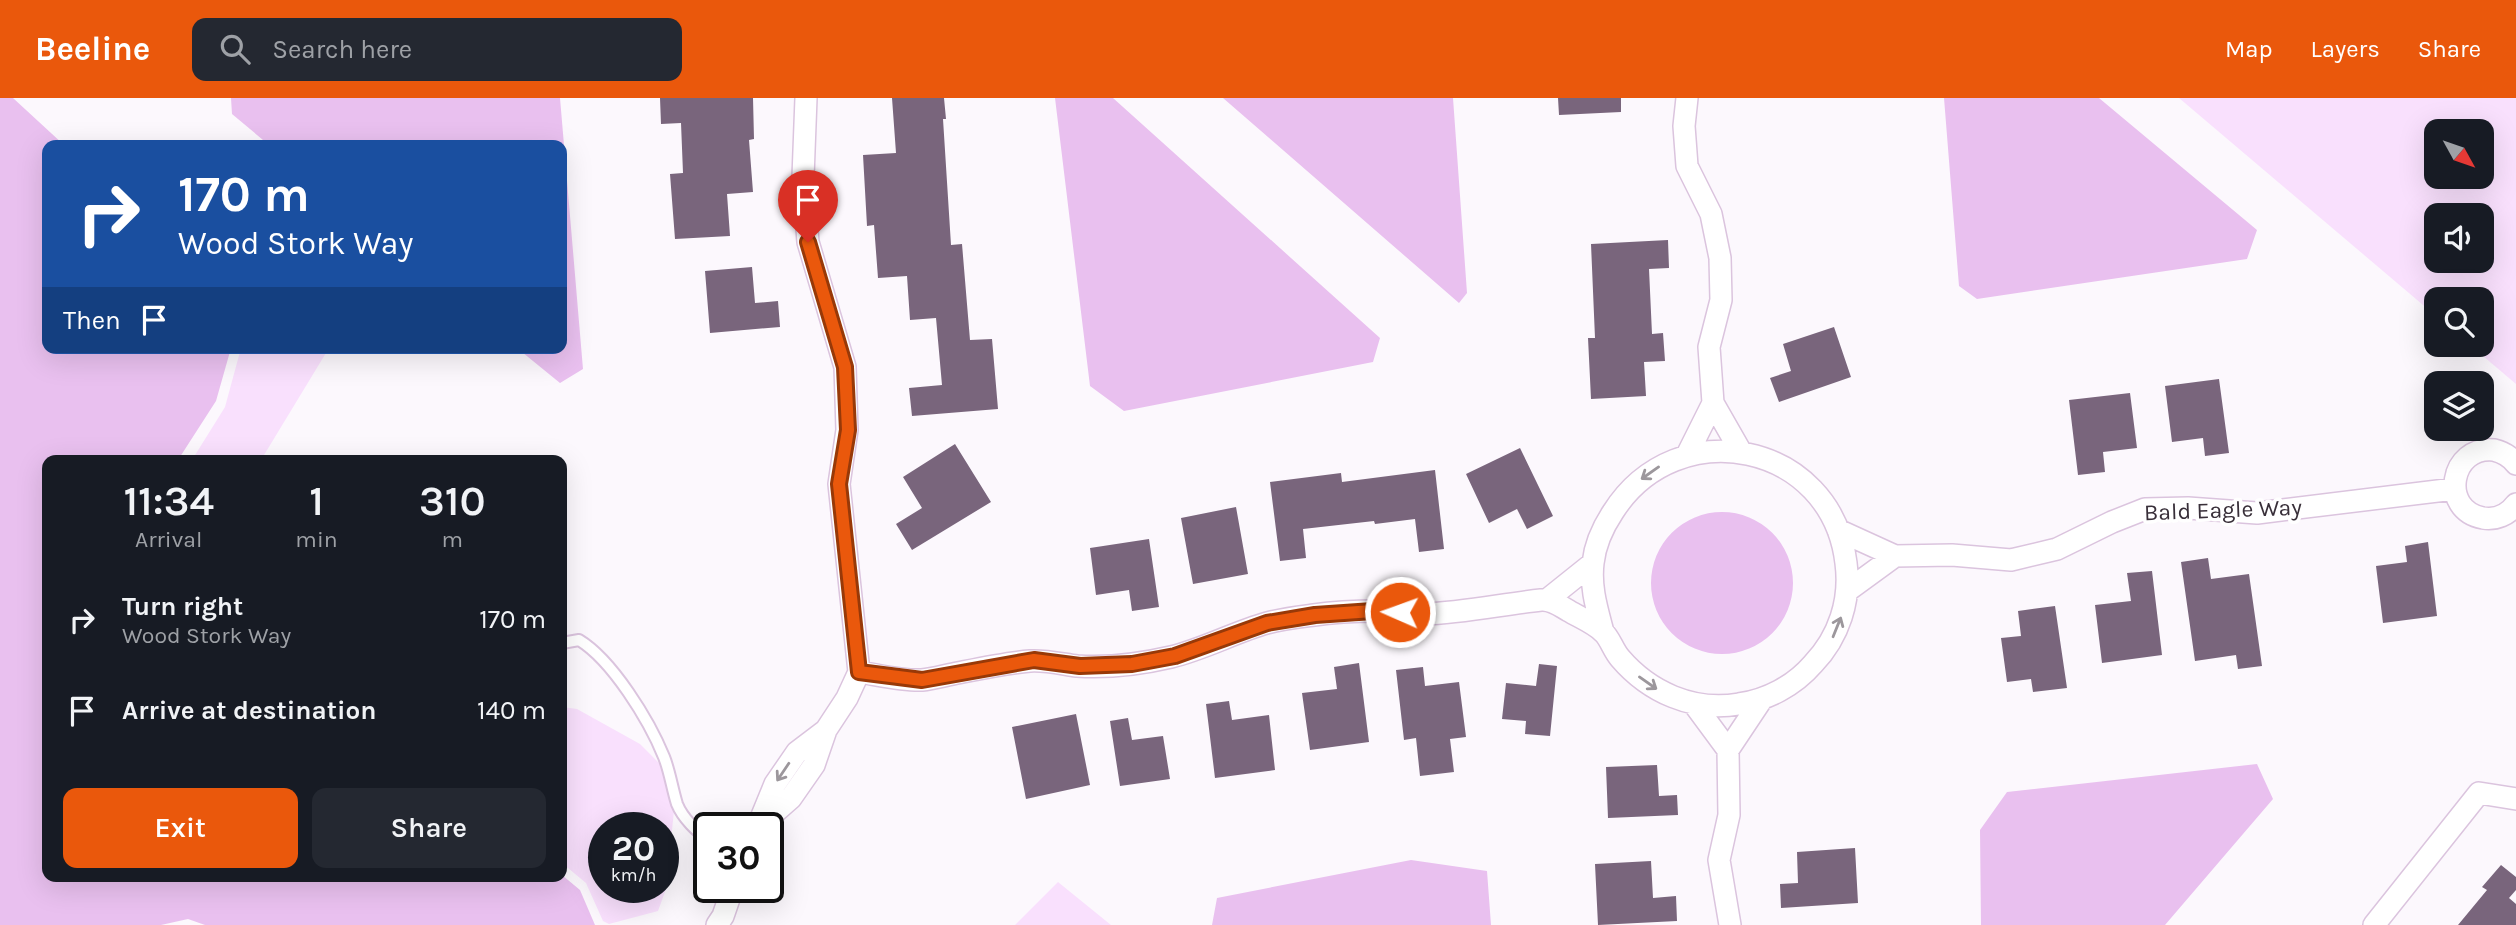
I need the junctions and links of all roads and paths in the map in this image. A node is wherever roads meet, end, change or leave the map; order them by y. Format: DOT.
graph roads {
  1 [pos="806,98"];
  2 [pos="1687,98"];
  3 [pos="1713,403"];
  4 [pos="1741,452"];
  5 [pos="1687,455"];
  6 [pos="2516,464"];
  7 [pos="2454,489"];
  8 [pos="2516,505"];
  9 [pos="1838,530"];
  10 [pos="1895,556"];
  11 [pos="1593,563"];
  12 [pos="1847,591"];
  13 [pos="1548,599"];
  14 [pos="1603,632"];
  15 [pos="567,642"];
  16 [pos="859,672"];
  17 [pos="1762,699"];
  18 [pos="1693,704"];
  19 [pos="1728,750"];
  20 [pos="2516,799"];
  21 [pos="763,812"];
  22 [pos="693,828"];
  23 [pos="727,903"];
  24 [pos="718,925"];
  25 [pos="1730,925"];
  26 [pos="2374,925"];
  1 -- 16 [label="street"];
  2 -- 3 [label="street"];
  3 -- 4 [label="street"];
  3 -- 5 [label="street"];
  4 -- 5 [label="street"];
  4 -- 9 [label="street"];
  5 -- 11 [label="street, one-way"];
  6 -- 7 [label="street"];
  7 -- 8 [label="street"];
  7 -- 10 [label="street, Bald Eagle Way"];
  9 -- 10 [label="street, Bald Eagle Way"];
  9 -- 12 [label="street"];
  10 -- 12 [label="street"];
  11 -- 13 [label="street"];
  11 -- 14 [label="street"];
  17 -- 12 [label="street, one-way"];
  13 -- 14 [label="street"];
  13 -- 16 [label="street"];
  14 -- 18 [label="street, one-way"];
  15 -- 22 [label="lane"];
  16 -- 21 [label="street"];
  17 -- 18 [label="street"];
  17 -- 19 [label="street"];
  18 -- 19 [label="street"];
  19 -- 25 [label="street"];
  20 -- 26 [label="street"];
  23 -- 24 [label="street"];
}
